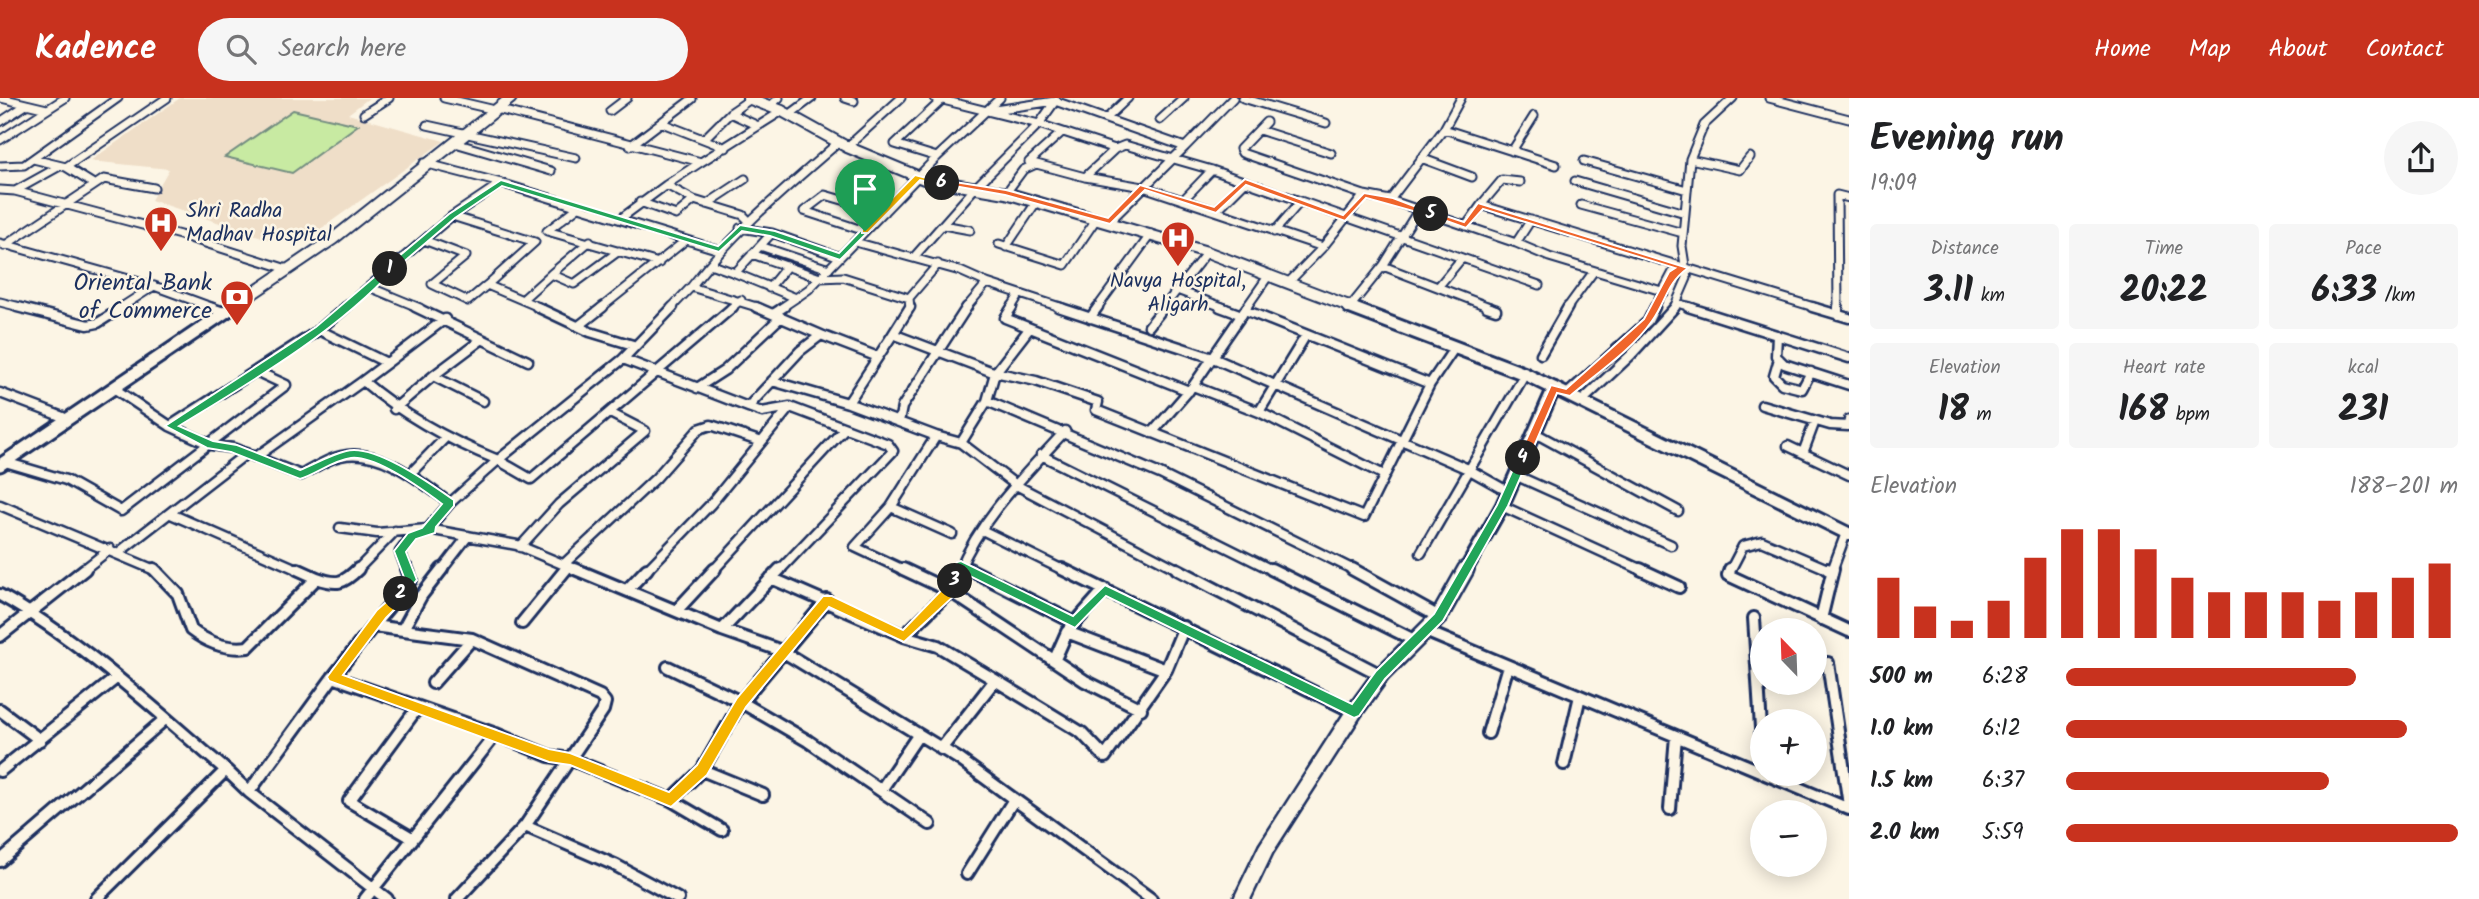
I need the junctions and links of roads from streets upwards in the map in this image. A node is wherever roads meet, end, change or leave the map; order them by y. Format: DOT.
graph roads {
  1 [pos="1,98"];
  2 [pos="65,98"];
  3 [pos="118,98"];
  4 [pos="167,98"];
  5 [pos="389,98"];
  6 [pos="444,98"];
  7 [pos="504,98"];
  8 [pos="511,98"];
  9 [pos="627,98"];
  10 [pos="751,98"];
  11 [pos="779,98"];
  12 [pos="812,98"];
  13 [pos="845,98"];
  14 [pos="901,98"];
  15 [pos="1000,98"];
  16 [pos="1128,98"];
  17 [pos="1184,98"];
  18 [pos="1233,98"];
  19 [pos="1243,98"];
  20 [pos="1461,98"];
  21 [pos="1733,98"];
  22 [pos="1769,98"];
  23 [pos="11,99"];
  24 [pos="692,99"];
  25 [pos="939,99"];
  26 [pos="1056,100"];
  27 [pos="855,101"];
  28 [pos="26,105"];
  29 [pos="770,106"];
  30 [pos="47,109"];
  31 [pos="494,109"];
  32 [pos="610,111"];
  33 [pos="986,111"];
  34 [pos="730,113"];
  35 [pos="786,113"];
  36 [pos="364,114"];
  37 [pos="1534,116"];
  38 [pos="1107,118"];
  39 [pos="1849,119"];
  40 [pos="1160,120"];
  41 [pos="0,122"];
  42 [pos="662,122"];
  43 [pos="1266,122"];
  44 [pos="1326,122"];
  45 [pos="1039,124"];
  46 [pos="427,125"];
  47 [pos="755,125"];
  48 [pos="1444,129"];
  49 [pos="1259,130"];
  50 [pos="465,132"];
  51 [pos="1060,134"];
  52 [pos="1152,136"];
  53 [pos="704,139"];
  54 [pos="0,140"];
  55 [pos="455,144"];
  56 [pos="843,145"];
  57 [pos="630,146"];
  58 [pos="1185,147"];
  59 [pos="726,148"];
  60 [pos="1115,149"];
  61 [pos="1138,149"];
  62 [pos="1512,151"];
  63 [pos="1331,153"];
  64 [pos="937,157"];
  65 [pos="1750,157"];
  66 [pos="576,158"];
  67 [pos="1174,158"];
  68 [pos="1421,158"];
  69 [pos="33,159"];
  70 [pos="1690,159"];
  71 [pos="1584,161"];
  72 [pos="701,162"];
  73 [pos="427,164"];
  74 [pos="1036,164"];
  75 [pos="1556,165"];
  76 [pos="0,166"];
  77 [pos="63,167"];
  78 [pos="1212,170"];
  79 [pos="551,171"];
  80 [pos="918,177"];
  81 [pos="1085,177"];
  82 [pos="1472,177"];
  83 [pos="744,179"];
  84 [pos="1575,181"];
  85 [pos="1245,182"];
  86 [pos="1520,182"];
  87 [pos="501,183"];
  88 [pos="95,185"];
  89 [pos="666,185"];
  90 [pos="1143,187"];
  91 [pos="154,188"];
  92 [pos="975,188"];
  93 [pos="1687,190"];
  94 [pos="0,191"];
  95 [pos="15,191"];
  96 [pos="1006,193"];
  97 [pos="1364,195"];
  98 [pos="1849,198"];
  99 [pos="1184,199"];
  100 [pos="694,200"];
  101 [pos="1390,200"];
  102 [pos="1037,201"];
  103 [pos="640,202"];
  104 [pos="1300,202"];
  105 [pos="707,204"];
  106 [pos="68,205"];
  107 [pos="1481,205"];
  108 [pos="1581,205"];
  109 [pos="578,208"];
  110 [pos="1419,209"];
  111 [pos="1216,211"];
  112 [pos="884,212"];
  113 [pos="1685,213"];
  114 [pos="452,216"];
  115 [pos="1097,218"];
  116 [pos="1345,218"];
  117 [pos="620,219"];
  118 [pos="748,220"];
  119 [pos="1531,220"];
  120 [pos="1110,222"];
  121 [pos="943,225"];
  122 [pos="1466,226"];
  123 [pos="740,228"];
  124 [pos="970,230"];
  125 [pos="547,231"];
  126 [pos="865,231"];
  127 [pos="1274,232"];
  128 [pos="772,233"];
  129 [pos="1683,233"];
  130 [pos="1151,234"];
  131 [pos="1399,238"];
  132 [pos="424,240"];
  133 [pos="687,240"];
  134 [pos="590,241"];
  135 [pos="535,242"];
  136 [pos="855,242"];
  137 [pos="1516,243"];
  138 [pos="2,245"];
  139 [pos="760,246"];
  140 [pos="1323,247"];
  141 [pos="719,250"];
  142 [pos="619,251"];
  143 [pos="1208,251"];
  144 [pos="752,254"];
  145 [pos="840,257"];
  146 [pos="914,257"];
  147 [pos="1462,258"];
  148 [pos="659,263"];
  149 [pos="710,264"];
  150 [pos="938,264"];
  151 [pos="787,266"];
  152 [pos="1383,266"];
  153 [pos="284,268"];
  154 [pos="1684,268"];
  155 [pos="829,269"];
  156 [pos="1594,271"];
  157 [pos="734,273"];
  158 [pos="551,274"];
  159 [pos="1269,275"];
  160 [pos="820,278"];
  161 [pos="987,283"];
  162 [pos="1288,283"];
  163 [pos="487,285"];
  164 [pos="1539,285"];
  165 [pos="154,286"];
  166 [pos="369,287"];
  167 [pos="691,287"];
  168 [pos="769,288"];
  169 [pos="1438,288"];
  170 [pos="1177,290"];
  171 [pos="1665,292"];
  172 [pos="1019,295"];
  173 [pos="796,298"];
  174 [pos="909,298"];
  175 [pos="522,300"];
  176 [pos="741,300"];
  177 [pos="0,302"];
  178 [pos="1677,303"];
  179 [pos="1350,307"];
  180 [pos="1496,310"];
  181 [pos="221,311"];
  182 [pos="1244,312"];
  183 [pos="1838,315"];
  184 [pos="777,316"];
  185 [pos="445,318"];
  186 [pos="1090,318"];
  187 [pos="1849,318"];
  188 [pos="580,325"];
  189 [pos="1149,326"];
  190 [pos="1029,329"];
  191 [pos="319,330"];
  192 [pos="893,334"];
  193 [pos="821,335"];
  194 [pos="1306,335"];
  195 [pos="1777,335"];
  196 [pos="481,340"];
  197 [pos="634,345"];
  198 [pos="1455,347"];
  199 [pos="938,349"];
  200 [pos="1541,354"];
  201 [pos="878,357"];
  202 [pos="1213,358"];
  203 [pos="1849,358"];
  204 [pos="622,359"];
  205 [pos="1779,359"];
  206 [pos="528,361"];
  207 [pos="387,363"];
  208 [pos="258,372"];
  209 [pos="1811,372"];
  210 [pos="658,373"];
  211 [pos="995,373"];
  212 [pos="1525,374"];
  213 [pos="433,376"];
  214 [pos="363,381"];
  215 [pos="772,381"];
  216 [pos="1276,384"];
  217 [pos="1430,384"];
  218 [pos="1849,385"];
  219 [pos="115,388"];
  220 [pos="697,388"];
  221 [pos="1191,388"];
  222 [pos="1560,391"];
  223 [pos="0,393"];
  224 [pos="756,398"];
  225 [pos="483,401"];
  226 [pos="986,401"];
  227 [pos="1582,401"];
  228 [pos="848,403"];
  229 [pos="1762,405"];
  230 [pos="748,407"];
  231 [pos="790,407"];
  232 [pos="394,408"];
  233 [pos="762,412"];
  234 [pos="1259,412"];
  235 [pos="610,413"];
  236 [pos="63,417"];
  237 [pos="1849,420"];
  238 [pos="1815,421"];
  239 [pos="899,422"];
  240 [pos="170,426"];
  241 [pos="845,428"];
  242 [pos="1065,431"];
  243 [pos="1152,433"];
  244 [pos="1535,433"];
  245 [pos="936,436"];
  246 [pos="444,439"];
  247 [pos="1402,441"];
  248 [pos="759,442"];
  249 [pos="961,443"];
  250 [pos="211,445"];
  251 [pos="1788,446"];
  252 [pos="247,453"];
  253 [pos="1803,453"];
  254 [pos="1041,456"];
  255 [pos="256,457"];
  256 [pos="498,460"];
  257 [pos="2,461"];
  258 [pos="1468,469"];
  259 [pos="410,474"];
  260 [pos="1384,475"];
  261 [pos="1516,475"];
  262 [pos="1849,475"];
  263 [pos="1016,485"];
  264 [pos="1509,492"];
  265 [pos="450,503"];
  266 [pos="0,505"];
  267 [pos="1502,506"];
  268 [pos="891,507"];
  269 [pos="1678,511"];
  270 [pos="171,514"];
  271 [pos="340,528"];
  272 [pos="429,529"];
  273 [pos="982,530"];
  274 [pos="395,531"];
  275 [pos="1847,533"];
  276 [pos="952,534"];
  277 [pos="468,536"];
  278 [pos="1671,545"];
  279 [pos="520,547"];
  280 [pos="114,551"];
  281 [pos="1421,553"];
  282 [pos="566,565"];
  283 [pos="961,565"];
  284 [pos="1832,571"];
  285 [pos="317,578"];
  286 [pos="771,578"];
  287 [pos="1679,587"];
  288 [pos="627,590"];
  289 [pos="1105,590"];
  290 [pos="950,591"];
  291 [pos="0,595"];
  292 [pos="827,600"];
  293 [pos="677,610"];
  294 [pos="32,613"];
  295 [pos="1439,617"];
  296 [pos="1819,618"];
  297 [pos="1821,618"];
  298 [pos="1827,622"];
  299 [pos="522,623"];
  300 [pos="1075,623"];
  301 [pos="373,626"];
  302 [pos="1184,627"];
  303 [pos="403,629"];
  304 [pos="722,630"];
  305 [pos="1849,631"];
  306 [pos="1067,632"];
  307 [pos="1420,635"];
  308 [pos="0,636"];
  309 [pos="904,636"];
  310 [pos="472,639"];
  311 [pos="782,651"];
  312 [pos="1055,659"];
  313 [pos="1828,663"];
  314 [pos="1508,666"];
  315 [pos="668,667"];
  316 [pos="1166,670"];
  317 [pos="1381,675"];
  318 [pos="333,677"];
  319 [pos="116,678"];
  320 [pos="995,680"];
  321 [pos="433,683"];
  322 [pos="1580,696"];
  323 [pos="741,702"];
  324 [pos="418,707"];
  325 [pos="1141,709"];
  326 [pos="0,710"];
  327 [pos="1354,712"];
  328 [pos="164,720"];
  329 [pos="1489,733"];
  330 [pos="496,734"];
  331 [pos="1676,736"];
  332 [pos="917,737"];
  333 [pos="40,740"];
  334 [pos="941,750"];
  335 [pos="570,759"];
  336 [pos="1564,764"];
  337 [pos="1750,767"];
  338 [pos="702,770"];
  339 [pos="0,771"];
  340 [pos="226,771"];
  341 [pos="1796,786"];
  342 [pos="881,790"];
  343 [pos="249,792"];
  344 [pos="763,795"];
  345 [pos="671,800"];
  346 [pos="1013,801"];
  347 [pos="1849,807"];
  348 [pos="1670,809"];
  349 [pos="930,824"];
  350 [pos="525,826"];
  351 [pos="722,830"];
  352 [pos="412,838"];
  353 [pos="0,861"];
  354 [pos="967,874"];
  355 [pos="369,895"];
  356 [pos="96,899"];
  357 [pos="387,899"];
  358 [pos="457,899"];
  359 [pos="678,899"];
  360 [pos="1151,899"];
  361 [pos="1242,899"];
  1 -- 23 [label="street"];
  2 -- 30 [label="street"];
  3 -- 69 [label="street"];
  4 -- 77 [label="street"];
  5 -- 36 [label="street"];
  6 -- 31 [label="street"];
  7 -- 31 [label="street"];
  8 -- 31 [label="street"];
  9 -- 32 [label="street"];
  10 -- 29 [label="street"];
  10 -- 34 [label="street"];
  11 -- 29 [label="street"];
  12 -- 35 [label="street"];
  13 -- 27 [label="street"];
  14 -- 56 [label="street"];
  15 -- 33 [label="street"];
  16 -- 38 [label="street"];
  17 -- 40 [label="street"];
  18 -- 58 [label="street"];
  19 -- 44 [label="street"];
  20 -- 48 [label="street"];
  21 -- 70 [label="street"];
  22 -- 39 [label="street"];
  23 -- 28 [label="street"];
  24 -- 42 [label="street"];
  25 -- 33 [label="street"];
  25 -- 64 [label="street"];
  26 -- 33 [label="street"];
  26 -- 38 [label="street"];
  26 -- 45 [label="street"];
  28 -- 30 [label="street"];
  28 -- 41 [label="street"];
  29 -- 35 [label="street"];
  30 -- 54 [label="street"];
  31 -- 50 [label="street"];
  31 -- 57 [label="street"];
  33 -- 45 [label="street"];
  33 -- 64 [label="street"];
  34 -- 47 [label="street"];
  34 -- 53 [label="street"];
  35 -- 47 [label="street"];
  35 -- 56 [label="street"];
  37 -- 62 [label="street"];
  38 -- 52 [label="street"];
  42 -- 53 [label="street"];
  42 -- 57 [label="street"];
  43 -- 49 [label="street"];
  45 -- 51 [label="street"];
  45 -- 92 [label="street"];
  46 -- 50 [label="street"];
  47 -- 59 [label="street"];
  48 -- 62 [label="street"];
  48 -- 68 [label="street"];
  49 -- 63 [label="street"];
  49 -- 97 [label="street"];
  50 -- 55 [label="street"];
  50 -- 66 [label="street"];
  50 -- 73 [label="street"];
  51 -- 60 [label="street"];
  51 -- 74 [label="street"];
  52 -- 58 [label="street"];
  52 -- 61 [label="street"];
  53 -- 59 [label="street"];
  55 -- 73 [label="street"];
  55 -- 79 [label="street"];
  56 -- 80 [label="street"];
  56 -- 118 [label="street"];
  57 -- 72 [label="street"];
  58 -- 67 [label="street"];
  59 -- 72 [label="street"];
  60 -- 61 [label="street"];
  60 -- 81 [label="street"];
  61 -- 67 [label="street"];
  62 -- 75 [label="street"];
  64 -- 80 [label="street"];
  65 -- 70 [label="street"];
  67 -- 78 [label="street"];
  67 -- 90 [label="street"];
  68 -- 82 [label="street"];
  68 -- 101 [label="street"];
  69 -- 76 [label="street"];
  69 -- 77 [label="street"];
  70 -- 93 [label="street"];
  71 -- 93 [label="street"];
  72 -- 89 [label="street"];
  73 -- 87 [label="street"];
  73 -- 153 [label="street"];
  73 -- 219 [label="street"];
  74 -- 81 [label="street"];
  74 -- 96 [label="street"];
  77 -- 88 [label="street"];
  77 -- 95 [label="street"];
  78 -- 85 [label="street"];
  78 -- 99 [label="street"];
  80 -- 92 [label="street"];
  80 -- 112 [label="street"];
  81 -- 90 [label="street"];
  83 -- 105 [label="street"];
  84 -- 113 [label="street"];
  85 -- 104 [label="street"];
  85 -- 111 [label="street"];
  86 -- 107 [label="street"];
  87 -- 109 [label="street"];
  87 -- 114 [label="street"];
  88 -- 91 [label="street"];
  88 -- 106 [label="street"];
  89 -- 100 [label="street"];
  89 -- 103 [label="street"];
  90 -- 99 [label="street"];
  90 -- 120 [label="street"];
  92 -- 96 [label="street"];
  92 -- 121 [label="street"];
  93 -- 113 [label="street"];
  94 -- 95 [label="street"];
  95 -- 106 [label="street"];
  96 -- 102 [label="street"];
  97 -- 101 [label="street"];
  97 -- 116 [label="street"];
  98 -- 183 [label="street"];
  99 -- 111 [label="street"];
  100 -- 103 [label="street"];
  100 -- 105 [label="street"];
  101 -- 110 [label="street"];
  102 -- 115 [label="street"];
  102 -- 115 [label="street"];
  103 -- 117 [label="street"];
  104 -- 116 [label="street"];
  104 -- 127 [label="street"];
  105 -- 118 [label="street"];
  106 -- 138 [label="street"];
  106 -- 153 [label="street"];
  107 -- 119 [label="street"];
  107 -- 122 [label="street"];
  108 -- 129 [label="street"];
  109 -- 117 [label="street"];
  109 -- 125 [label="street"];
  110 -- 122 [label="street"];
  110 -- 131 [label="street"];
  111 -- 127 [label="street"];
  112 -- 126 [label="street"];
  112 -- 126 [label="street"];
  113 -- 129 [label="street"];
  114 -- 132 [label="street"];
  114 -- 135 [label="street"];
  115 -- 120 [label="street"];
  116 -- 131 [label="street"];
  116 -- 140 [label="street"];
  117 -- 133 [label="street"];
  118 -- 123 [label="street"];
  119 -- 137 [label="street"];
  119 -- 154 [label="street"];
  120 -- 130 [label="street"];
  121 -- 124 [label="street"];
  121 -- 146 [label="street"];
  122 -- 137 [label="street"];
  123 -- 128 [label="street"];
  123 -- 141 [label="street"];
  125 -- 134 [label="street"];
  125 -- 135 [label="street"];
  126 -- 136 [label="street"];
  127 -- 140 [label="street"];
  128 -- 139 [label="street"];
  128 -- 145 [label="street"];
  129 -- 154 [label="street"];
  130 -- 143 [label="street"];
  130 -- 186 [label="street"];
  131 -- 147 [label="street"];
  131 -- 152 [label="street"];
  132 -- 163 [label="street"];
  132 -- 166 [label="street"];
  133 -- 141 [label="street"];
  133 -- 148 [label="street"];
  134 -- 142 [label="street"];
  134 -- 158 [label="street"];
  135 -- 163 [label="street"];
  136 -- 145 [label="street"];
  136 -- 146 [label="street"];
  137 -- 156 [label="street"];
  138 -- 165 [label="street"];
  139 -- 144 [label="street"];
  139 -- 155 [label="street"];
  140 -- 162 [label="street"];
  141 -- 149 [label="street"];
  142 -- 148 [label="street"];
  142 -- 158 [label="street"];
  143 -- 159 [label="street"];
  143 -- 170 [label="street"];
  144 -- 151 [label="street"];
  144 -- 157 [label="street"];
  145 -- 155 [label="street"];
  146 -- 150 [label="street"];
  147 -- 164 [label="street"];
  147 -- 169 [label="street"];
  148 -- 188 [label="street"];
  149 -- 157 [label="street"];
  149 -- 167 [label="street"];
  150 -- 161 [label="street"];
  150 -- 174 [label="street"];
  151 -- 160 [label="street"];
  151 -- 168 [label="street"];
  152 -- 169 [label="street"];
  152 -- 179 [label="street"];
  153 -- 181 [label="street"];
  154 -- 171 [label="street"];
  154 -- 178 [label="street"];
  154 -- 183 [label="street"];
  155 -- 160 [label="street"];
  156 -- 171 [label="street"];
  156 -- 200 [label="street"];
  157 -- 168 [label="street"];
  158 -- 175 [label="street"];
  159 -- 162 [label="street"];
  159 -- 182 [label="street"];
  160 -- 173 [label="street"];
  160 -- 174 [label="street"];
  161 -- 172 [label="street"];
  161 -- 199 [label="street"];
  162 -- 179 [label="street"];
  163 -- 175 [label="street"];
  165 -- 177 [label="street"];
  165 -- 181 [label="street"];
  166 -- 185 [label="street"];
  166 -- 191 [label="street"];
  167 -- 176 [label="street"];
  167 -- 197 [label="street"];
  168 -- 173 [label="street"];
  169 -- 180 [label="street"];
  170 -- 182 [label="street"];
  170 -- 189 [label="street"];
  171 -- 222 [label="street"];
  172 -- 186 [label="street"];
  172 -- 190 [label="street"];
  173 -- 184 [label="street"];
  174 -- 192 [label="street"];
  175 -- 188 [label="street"];
  176 -- 184 [label="street"];
  176 -- 210 [label="street"];
  178 -- 195 [label="street"];
  178 -- 227 [label="street"];
  179 -- 198 [label="street"];
  181 -- 236 [label="street"];
  182 -- 194 [label="street"];
  182 -- 202 [label="street"];
  183 -- 187 [label="street"];
  184 -- 193 [label="street"];
  184 -- 220 [label="street"];
  185 -- 196 [label="street"];
  185 -- 207 [label="street"];
  186 -- 202 [label="street"];
  188 -- 197 [label="street"];
  190 -- 211 [label="street"];
  190 -- 221 [label="street"];
  191 -- 207 [label="street"];
  191 -- 208 [label="street"];
  192 -- 199 [label="street"];
  192 -- 201 [label="street"];
  193 -- 201 [label="street"];
  193 -- 215 [label="street"];
  194 -- 216 [label="street"];
  194 -- 217 [label="street"];
  195 -- 203 [label="street"];
  195 -- 205 [label="street"];
  196 -- 206 [label="street"];
  196 -- 213 [label="street"];
  197 -- 204 [label="street"];
  198 -- 212 [label="street"];
  198 -- 217 [label="street"];
  199 -- 211 [label="street"];
  199 -- 239 [label="street"];
  201 -- 228 [label="street"];
  202 -- 216 [label="street"];
  202 -- 221 [label="street"];
  204 -- 210 [label="street"];
  204 -- 256 [label="street"];
  205 -- 209 [label="street"];
  205 -- 209 [label="street"];
  207 -- 214 [label="street"];
  208 -- 240 [label="street"];
  208 -- 250 [label="street"];
  209 -- 218 [label="street"];
  210 -- 220 [label="street"];
  210 -- 235 [label="street"];
  211 -- 226 [label="street"];
  211 -- 243 [label="street"];
  212 -- 222 [label="street"];
  212 -- 258 [label="street"];
  213 -- 225 [label="street"];
  213 -- 232 [label="street"];
  214 -- 232 [label="street"];
  214 -- 255 [label="street"];
  215 -- 224 [label="street"];
  215 -- 228 [label="street"];
  216 -- 234 [label="street"];
  216 -- 247 [label="street"];
  217 -- 247 [label="street"];
  219 -- 240 [label="street"];
  219 -- 257 [label="street"];
  220 -- 230 [label="street"];
  221 -- 234 [label="street"];
  221 -- 243 [label="street"];
  222 -- 227 [label="street"];
  222 -- 244 [label="street"];
  223 -- 236 [label="street"];
  224 -- 230 [label="street"];
  224 -- 233 [label="street"];
  226 -- 242 [label="street"];
  226 -- 249 [label="street"];
  227 -- 275 [label="street"];
  228 -- 239 [label="street"];
  229 -- 238 [label="street"];
  230 -- 233 [label="street"];
  231 -- 233 [label="street"];
  231 -- 241 [label="street"];
  231 -- 248 [label="street"];
  232 -- 246 [label="street"];
  234 -- 260 [label="street"];
  235 -- 256 [label="street"];
  235 -- 279 [label="street"];
  236 -- 257 [label="street"];
  237 -- 238 [label="street"];
  238 -- 253 [label="street"];
  239 -- 245 [label="street"];
  240 -- 250 [label="street"];
  241 -- 286 [label="street"];
  241 -- 293 [label="street"];
  242 -- 254 [label="street"];
  242 -- 295 [label="street"];
  243 -- 260 [label="street"];
  244 -- 261 [label="street"];
  244 -- 269 [label="street"];
  245 -- 249 [label="street"];
  245 -- 268 [label="street"];
  246 -- 256 [label="street"];
  246 -- 259 [label="street"];
  247 -- 258 [label="street"];
  247 -- 260 [label="street"];
  248 -- 282 [label="street"];
  248 -- 288 [label="street"];
  249 -- 263 [label="street"];
  250 -- 252 [label="street"];
  250 -- 257 [label="street"];
  251 -- 253 [label="street"];
  252 -- 255 [label="street"];
  252 -- 270 [label="street"];
  253 -- 262 [label="street"];
  254 -- 263 [label="street"];
  254 -- 307 [label="street"];
  255 -- 259 [label="street"];
  256 -- 265 [label="street"];
  258 -- 264 [label="street"];
  258 -- 281 [label="street"];
  259 -- 265 [label="street"];
  261 -- 264 [label="street"];
  261 -- 278 [label="street"];
  263 -- 273 [label="street"];
  263 -- 317 [label="street"];
  264 -- 267 [label="street"];
  265 -- 272 [label="street"];
  266 -- 280 [label="street"];
  267 -- 287 [label="street"];
  267 -- 295 [label="street"];
  268 -- 276 [label="street"];
  268 -- 290 [label="street"];
  270 -- 280 [label="street"];
  270 -- 285 [label="street"];
  271 -- 274 [label="street"];
  272 -- 274 [label="street"];
  272 -- 277 [label="street"];
  272 -- 301 [label="street"];
  273 -- 283 [label="street"];
  273 -- 289 [label="street"];
  274 -- 285 [label="street"];
  275 -- 284 [label="street"];
  277 -- 279 [label="street"];
  277 -- 303 [label="street"];
  279 -- 282 [label="street"];
  280 -- 285 [label="street"];
  280 -- 294 [label="street"];
  282 -- 288 [label="street"];
  282 -- 299 [label="street"];
  283 -- 290 [label="street"];
  283 -- 300 [label="street"];
  284 -- 296 [label="street"];
  284 -- 297 [label="street"];
  286 -- 292 [label="street"];
  286 -- 304 [label="street"];
  288 -- 293 [label="street"];
  289 -- 300 [label="street"];
  289 -- 302 [label="street"];
  290 -- 309 [label="street"];
  290 -- 312 [label="street"];
  291 -- 294 [label="street"];
  292 -- 309 [label="street"];
  292 -- 311 [label="street"];
  293 -- 304 [label="street"];
  294 -- 308 [label="street"];
  294 -- 319 [label="street"];
  295 -- 307 [label="street"];
  298 -- 305 [label="street"];
  300 -- 306 [label="street"];
  301 -- 303 [label="street"];
  301 -- 318 [label="street"];
  302 -- 316 [label="street"];
  302 -- 327 [label="street"];
  303 -- 310 [label="street"];
  304 -- 311 [label="street"];
  306 -- 312 [label="street"];
  306 -- 316 [label="street"];
  307 -- 314 [label="street"];
  307 -- 317 [label="street"];
  309 -- 320 [label="street"];
  310 -- 321 [label="street"];
  310 -- 335 [label="street"];
  311 -- 323 [label="street"];
  311 -- 332 [label="street"];
  312 -- 325 [label="street"];
  313 -- 347 [label="street"];
  314 -- 322 [label="street"];
  314 -- 329 [label="street"];
  315 -- 323 [label="street"];
  316 -- 325 [label="street"];
  317 -- 327 [label="street"];
  318 -- 324 [label="street"];
  318 -- 343 [label="street"];
  319 -- 328 [label="street"];
  319 -- 333 [label="street"];
  320 -- 325 [label="street"];
  320 -- 334 [label="street"];
  322 -- 331 [label="street"];
  322 -- 336 [label="street"];
  323 -- 338 [label="street"];
  323 -- 342 [label="street"];
  324 -- 330 [label="street"];
  324 -- 352 [label="street"];
  326 -- 333 [label="street"];
  327 -- 361 [label="street"];
  328 -- 340 [label="street"];
  328 -- 353 [label="street"];
  330 -- 335 [label="street"];
  330 -- 352 [label="street"];
  331 -- 337 [label="street"];
  331 -- 348 [label="street"];
  332 -- 334 [label="street"];
  332 -- 342 [label="street"];
  333 -- 339 [label="street"];
  334 -- 346 [label="street"];
  335 -- 345 [label="street"];
  335 -- 350 [label="street"];
  338 -- 344 [label="street"];
  338 -- 345 [label="street"];
  340 -- 343 [label="street"];
  340 -- 356 [label="street"];
  341 -- 347 [label="street"];
  342 -- 349 [label="street"];
  343 -- 355 [label="street"];
  345 -- 351 [label="street"];
  346 -- 354 [label="street"];
  346 -- 360 [label="street"];
  350 -- 358 [label="street"];
  350 -- 359 [label="street"];
  352 -- 355 [label="street"];
  355 -- 357 [label="street"];
}
